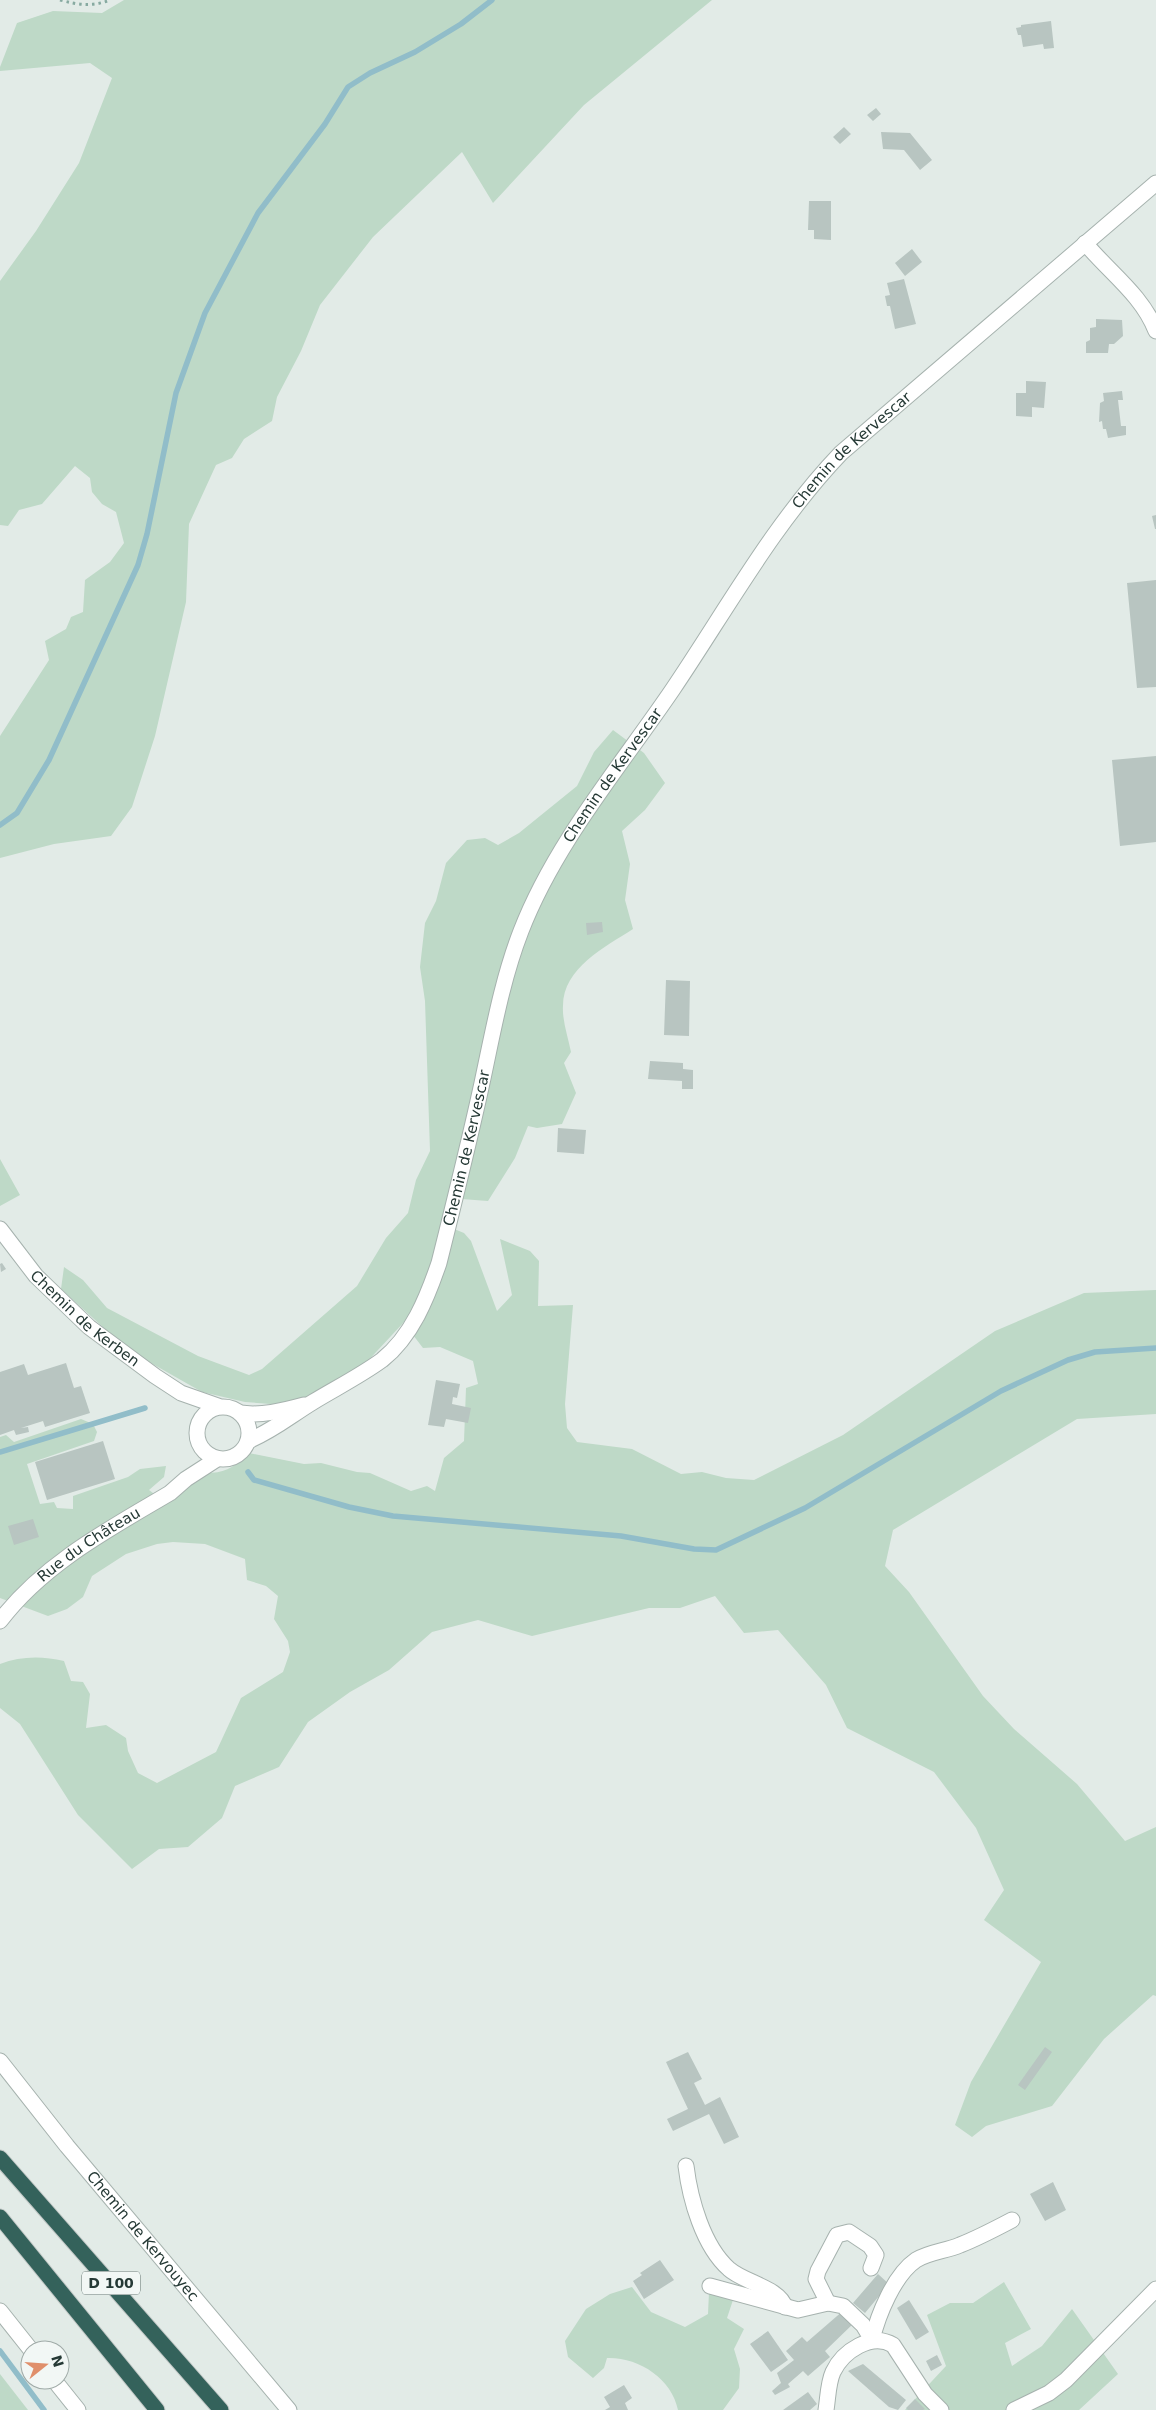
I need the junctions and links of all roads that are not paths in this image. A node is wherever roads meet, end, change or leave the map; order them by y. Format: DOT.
graph roads {
  1 [pos="1156,182"];
  2 [pos="1085,243"];
  3 [pos="1156,331"];
  4 [pos="0,1229"];
  5 [pos="181,1393"];
  6 [pos="312,1402"];
  7 [pos="218,1406"];
  8 [pos="240,1413"];
  9 [pos="199,1423"];
  10 [pos="248,1441"];
  11 [pos="199,1444"];
  12 [pos="217,1459"];
  13 [pos="186,1479"];
  14 [pos="0,1621"];
  15 [pos="0,2061"];
  16 [pos="0,2158"];
  17 [pos="686,2166"];
  18 [pos="0,2217"];
  19 [pos="1012,2220"];
  20 [pos="871,2268"];
  21 [pos="710,2286"];
  22 [pos="1156,2289"];
  23 [pos="828,2303"];
  24 [pos="785,2307"];
  25 [pos="0,2311"];
  26 [pos="23,2340"];
  27 [pos="872,2340"];
  28 [pos="62,2390"];
  29 [pos="78,2410"];
  30 [pos="157,2410"];
  31 [pos="221,2410"];
  32 [pos="289,2410"];
  33 [pos="826,2410"];
  34 [pos="941,2410"];
  35 [pos="1014,2410"];
  1 -- 2 [label="street, Chemin de Kervescar"];
  2 -- 3 [label="street"];
  2 -- 6 [label="street, Chemin de Kervescar"];
  4 -- 5 [label="street, Chemin de Kerben"];
  5 -- 7 [label="street, Chemin de Kerben"];
  5 -- 9 [label="street, Chemin de Kerben"];
  6 -- 8 [label="street, Chemin de Kervescar"];
  6 -- 10 [label="street, Chemin de Kervescar"];
  7 -- 8 [label="street"];
  7 -- 9 [label="street"];
  8 -- 10 [label="street"];
  9 -- 11 [label="street"];
  10 -- 12 [label="street"];
  11 -- 12 [label="street"];
  11 -- 13 [label="street, Rue du Château"];
  12 -- 13 [label="street, Rue du Château"];
  13 -- 14 [label="street, Rue du Château"];
  15 -- 32 [label="street, Chemin de Kervouyec"];
  16 -- 31 [label="highway, D 100"];
  17 -- 24 [label="street"];
  18 -- 30 [label="highway, D 100"];
  19 -- 27 [label="street"];
  20 -- 23 [label="street"];
  21 -- 24 [label="street"];
  22 -- 35 [label="street"];
  23 -- 24 [label="street"];
  23 -- 27 [label="street"];
  25 -- 26 [label="street"];
  27 -- 33 [label="street"];
  27 -- 34 [label="street"];
  28 -- 29 [label="street"];
}
